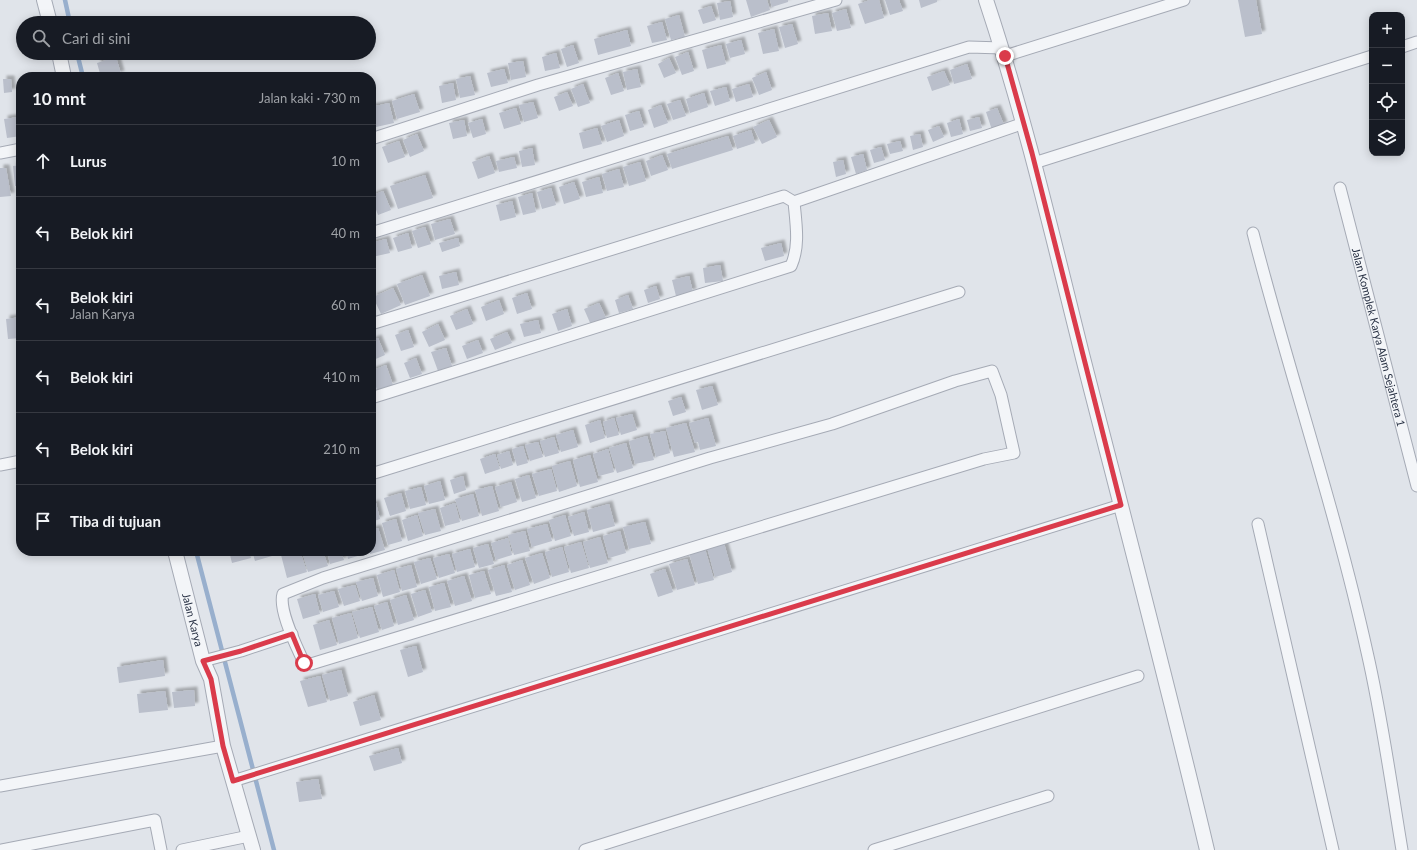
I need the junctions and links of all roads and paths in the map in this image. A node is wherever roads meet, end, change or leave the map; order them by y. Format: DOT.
graph roads {
  1 [pos="44,0"];
  2 [pos="836,0"];
  3 [pos="986,0"];
  4 [pos="1184,0"];
  5 [pos="48,16"];
  6 [pos="1417,42"];
  7 [pos="1405,46"];
  8 [pos="1003,52"];
  9 [pos="1369,57"];
  10 [pos="60,60"];
  11 [pos="63,72"];
  12 [pos="1024,123"];
  13 [pos="376,137"];
  14 [pos="16,150"];
  15 [pos="0,153"];
  16 [pos="1034,163"];
  17 [pos="1340,188"];
  18 [pos="794,202"];
  19 [pos="376,231"];
  20 [pos="1253,233"];
  21 [pos="959,292"];
  22 [pos="376,322"];
  23 [pos="376,396"];
  24 [pos="16,462"];
  25 [pos="0,465"];
  26 [pos="376,472"];
  27 [pos="1417,486"];
  28 [pos="1121,505"];
  29 [pos="1258,524"];
  30 [pos="177,556"];
  31 [pos="292,634"];
  32 [pos="209,660"];
  33 [pos="1138,676"];
  34 [pos="223,746"];
  35 [pos="240,779"];
  36 [pos="0,786"];
  37 [pos="1048,796"];
  38 [pos="249,836"];
  39 [pos="2,850"];
  40 [pos="161,850"];
  41 [pos="182,850"];
  42 [pos="253,850"];
  43 [pos="585,850"];
  44 [pos="874,850"];
  45 [pos="1207,850"];
  46 [pos="1333,850"];
  47 [pos="1402,850"];
  1 -- 5 [label="street"];
  2 -- 13 [label="street"];
  3 -- 8 [label="street"];
  4 -- 8 [label="street"];
  6 -- 7 [label="street"];
  8 -- 12 [label="street"];
  8 -- 19 [label="street"];
  9 -- 16 [label="street"];
  10 -- 11 [label="street"];
  12 -- 16 [label="street"];
  12 -- 18 [label="street"];
  14 -- 15 [label="street"];
  16 -- 28 [label="street"];
  17 -- 27 [label="street, Jalan Komplek Karya Alam Sejahtera 1"];
  18 -- 22 [label="street"];
  18 -- 23 [label="street"];
  20 -- 47 [label="street"];
  21 -- 26 [label="street"];
  24 -- 25 [label="street"];
  28 -- 35 [label="street"];
  28 -- 45 [label="street"];
  29 -- 46 [label="street"];
  30 -- 32 [label="street, Jalan Karya"];
  31 -- 31 [label="street"];
  31 -- 32 [label="street"];
  32 -- 34 [label="street, Jalan Karya"];
  33 -- 43 [label="street"];
  34 -- 35 [label="street, Jalan Karya"];
  34 -- 36 [label="street"];
  35 -- 38 [label="street, Jalan Karya"];
  37 -- 44 [label="street"];
  38 -- 41 [label="street"];
  38 -- 42 [label="street, Jalan Karya"];
  39 -- 40 [label="street"];
}
